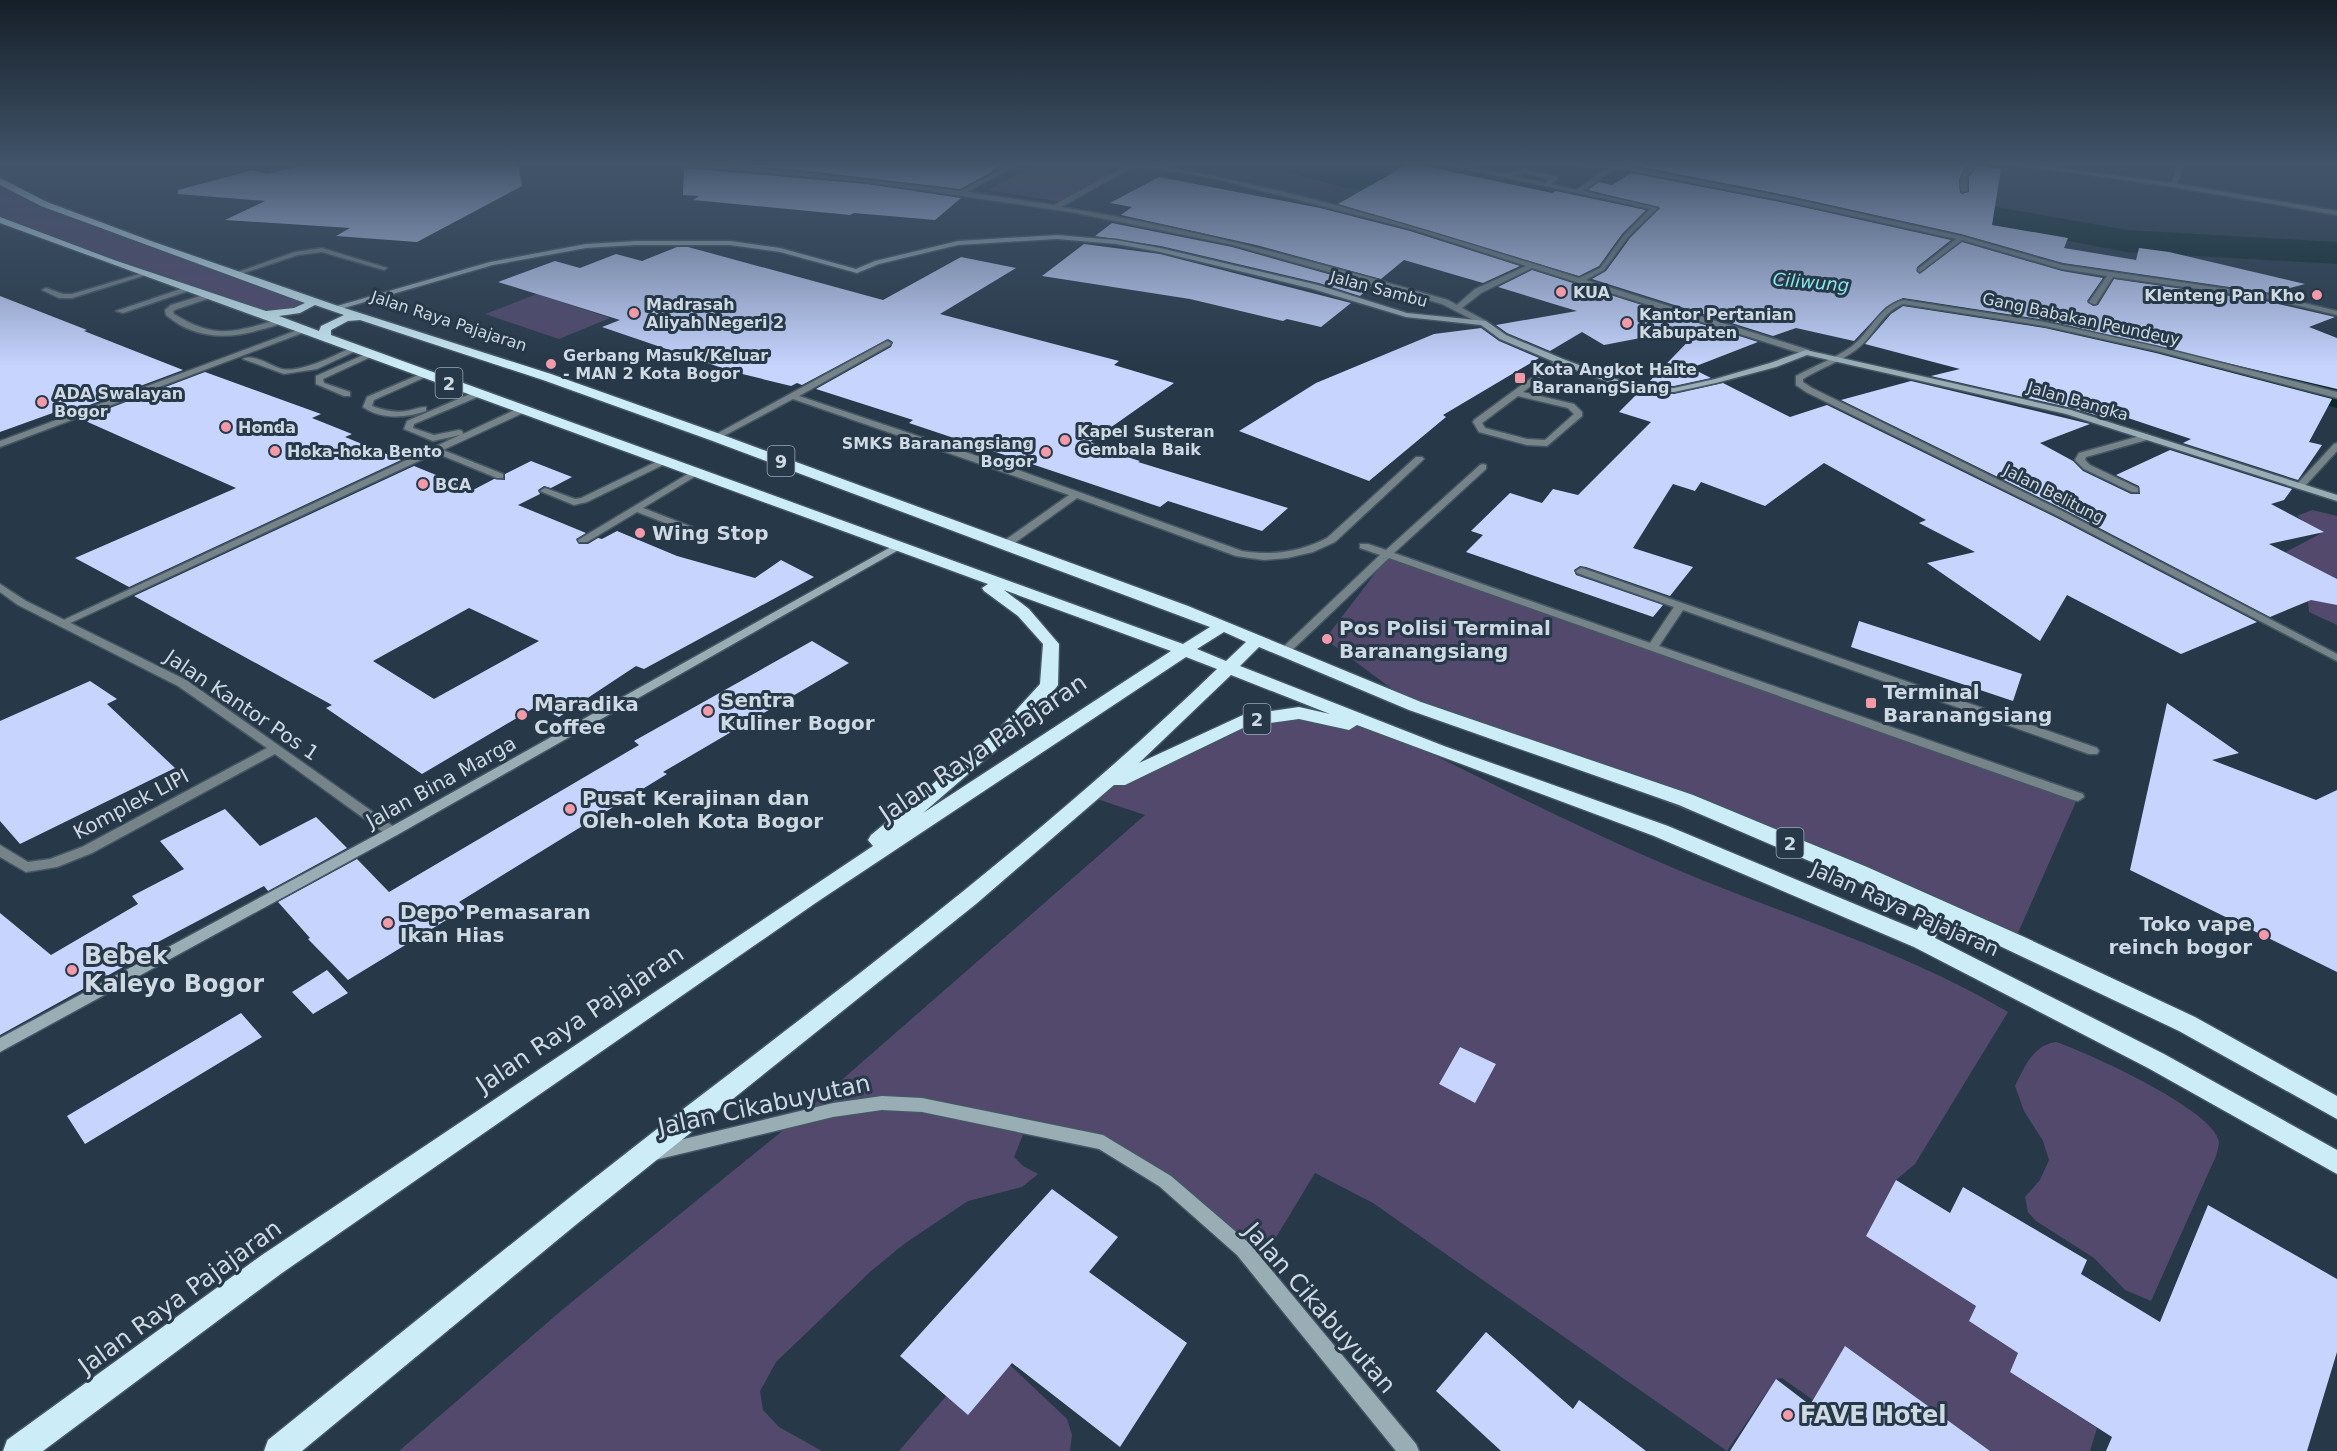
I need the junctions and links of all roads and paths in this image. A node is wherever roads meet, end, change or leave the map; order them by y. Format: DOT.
graph roads {
  1 [pos="29,231"];
  2 [pos="115,231"];
  3 [pos="1171,231"];
  4 [pos="1421,231"];
  5 [pos="1634,231"];
  6 [pos="1928,231"];
  7 [pos="1961,238"];
  8 [pos="1531,266"];
  9 [pos="384,268"];
  10 [pos="1920,270"];
  11 [pos="238,273"];
  12 [pos="145,274"];
  13 [pos="2110,275"];
  14 [pos="1578,281"];
  15 [pos="190,289"];
  16 [pos="46,290"];
  17 [pos="210,295"];
  18 [pos="310,299"];
  19 [pos="2093,302"];
  20 [pos="334,308"];
  21 [pos="1457,309"];
  22 [pos="120,311"];
  23 [pos="2337,313"];
  24 [pos="261,314"];
  25 [pos="367,317"];
  26 [pos="281,321"];
  27 [pos="1483,323"];
  28 [pos="306,330"];
  29 [pos="324,337"];
  30 [pos="887,343"];
  31 [pos="356,349"];
  32 [pos="1806,352"];
  33 [pos="373,354"];
  34 [pos="248,359"];
  35 [pos="1839,359"];
  36 [pos="1560,361"];
  37 [pos="426,375"];
  38 [pos="473,392"];
  39 [pos="1517,393"];
  40 [pos="347,394"];
  41 [pos="2337,395"];
  42 [pos="792,396"];
  43 [pos="518,408"];
  44 [pos="716,437"];
  45 [pos="2147,437"];
  46 [pos="0,444"];
  47 [pos="2337,446"];
  48 [pos="435,450"];
  49 [pos="1419,459"];
  50 [pos="664,460"];
  51 [pos="1483,467"];
  52 [pos="696,472"];
  53 [pos="500,476"];
  54 [pos="2300,486"];
  55 [pos="2135,490"];
  56 [pos="545,491"];
  57 [pos="1077,494"];
  58 [pos="2337,498"];
  59 [pos="638,509"];
  60 [pos="689,529"];
  61 [pos="583,540"];
  62 [pos="1005,545"];
  63 [pos="898,546"];
  64 [pos="1364,546"];
  65 [pos="1389,555"];
  66 [pos="944,562"];
  67 [pos="1581,571"];
  68 [pos="0,587"];
  69 [pos="1680,606"];
  70 [pos="62,623"];
  71 [pos="1223,626"];
  72 [pos="1256,641"];
  73 [pos="1653,646"];
  74 [pos="1184,650"];
  75 [pos="1284,652"];
  76 [pos="2337,658"];
  77 [pos="1230,667"];
  78 [pos="276,748"];
  79 [pos="1437,750"];
  80 [pos="2093,752"];
  81 [pos="1088,796"];
  82 [pos="2078,797"];
  83 [pos="392,832"];
  84 [pos="0,850"];
  85 [pos="810,897"];
  86 [pos="1941,908"];
  87 [pos="1922,941"];
  88 [pos="0,1047"];
  89 [pos="2337,1108"];
  90 [pos="641,1156"];
  91 [pos="2337,1163"];
  92 [pos="18,1451"];
  93 [pos="279,1451"];
  94 [pos="1409,1451"];
  1 -- 12 [label="highway, Jalan Raya Pajajaran / 2"];
  2 -- 11 [label="highway, Jalan Raya Pajajaran / 9"];
  3 -- 21 [label="street"];
  4 -- 8 [label="street"];
  5 -- 14 [label="street"];
  6 -- 7 [label="street"];
  7 -- 10 [label="street"];
  7 -- 13 [label="street"];
  8 -- 14 [label="street"];
  8 -- 21 [label="street"];
  9 -- 11 [label="street"];
  11 -- 18 [label="highway, Jalan Raya Pajajaran / 9"];
  12 -- 15 [label="highway, Jalan Raya Pajajaran / 2"];
  12 -- 16 [label="street"];
  13 -- 19 [label="street"];
  13 -- 23 [label="street"];
  14 -- 32 [label="street"];
  15 -- 17 [label="highway, Jalan Raya Pajajaran / 2"];
  15 -- 22 [label="street"];
  17 -- 24 [label="highway, Jalan Raya Pajajaran / 2"];
  17 -- 26 [label="street"];
  18 -- 20 [label="highway, Jalan Raya Pajajaran / 9"];
  18 -- 24 [label="highway"];
  20 -- 25 [label="highway, Jalan Raya Pajajaran / 9"];
  20 -- 27 [label="street, Jalan Sambu"];
  21 -- 27 [label="street"];
  24 -- 26 [label="highway, Jalan Raya Pajajaran / 2"];
  25 -- 29 [label="highway"];
  25 -- 44 [label="highway, Jalan Raya Pajajaran / 9"];
  26 -- 28 [label="highway, Jalan Raya Pajajaran / 2"];
  27 -- 36 [label="street, Jalan Sambu"];
  28 -- 29 [label="highway, Jalan Raya Pajajaran / 2"];
  28 -- 46 [label="street"];
  29 -- 31 [label="highway, Jalan Raya Pajajaran / 2"];
  30 -- 42 [label="street"];
  31 -- 33 [label="highway, Jalan Raya Pajajaran / 2"];
  31 -- 34 [label="street"];
  32 -- 35 [label="street, Jalan Bangka"];
  32 -- 36 [label="street, Jalan Sambu"];
  33 -- 37 [label="highway, Jalan Raya Pajajaran / 2"];
  33 -- 40 [label="street"];
  35 -- 41 [label="street, Gang Babakan Peundeuy"];
  35 -- 45 [label="street, Jalan Bangka"];
  35 -- 76 [label="street, Jalan Belitung"];
  36 -- 39 [label="street"];
  37 -- 38 [label="highway, Jalan Raya Pajajaran / 2"];
  37 -- 38 [label="street"];
  38 -- 43 [label="highway, Jalan Raya Pajajaran / 2"];
  38 -- 43 [label="street"];
  39 -- 39 [label="street"];
  42 -- 44 [label="street"];
  42 -- 57 [label="street"];
  43 -- 48 [label="street"];
  43 -- 50 [label="highway, Jalan Raya Pajajaran / 2"];
  44 -- 62 [label="highway, Jalan Raya Pajajaran / 9"];
  45 -- 54 [label="street, Jalan Bangka"];
  45 -- 55 [label="street"];
  47 -- 54 [label="street"];
  48 -- 53 [label="street"];
  48 -- 70 [label="street"];
  49 -- 57 [label="street"];
  50 -- 52 [label="highway, Jalan Raya Pajajaran / 2"];
  50 -- 56 [label="street"];
  51 -- 65 [label="street"];
  52 -- 59 [label="street"];
  52 -- 63 [label="highway, Jalan Raya Pajajaran / 2"];
  54 -- 58 [label="street, Jalan Bangka"];
  57 -- 62 [label="street"];
  59 -- 60 [label="street"];
  59 -- 61 [label="street"];
  62 -- 71 [label="highway, Jalan Raya Pajajaran / 9"];
  63 -- 66 [label="highway, Jalan Raya Pajajaran / 2"];
  63 -- 83 [label="street, Jalan Bina Marga"];
  64 -- 65 [label="street"];
  65 -- 73 [label="street"];
  65 -- 75 [label="street"];
  66 -- 74 [label="highway, Jalan Raya Pajajaran / 2"];
  66 -- 85 [label="highway"];
  67 -- 69 [label="street"];
  68 -- 70 [label="street, Jalan Kantor Pos 1"];
  69 -- 73 [label="street"];
  69 -- 80 [label="street"];
  70 -- 78 [label="street, Jalan Kantor Pos 1"];
  71 -- 72 [label="highway, Jalan Raya Pajajaran / 2"];
  71 -- 74 [label="highway, Jalan Raya Pajajaran"];
  72 -- 75 [label="highway, Jalan Raya Pajajaran / 2"];
  72 -- 77 [label="highway"];
  73 -- 82 [label="street"];
  74 -- 77 [label="highway, Jalan Raya Pajajaran / 2"];
  74 -- 85 [label="highway, Jalan Raya Pajajaran"];
  75 -- 86 [label="highway, Jalan Raya Pajajaran / 2"];
  77 -- 79 [label="highway, Jalan Raya Pajajaran / 2"];
  77 -- 81 [label="highway"];
  78 -- 83 [label="street, Jalan Kantor Pos 1"];
  78 -- 84 [label="street, Komplek LIPI"];
  79 -- 81 [label="highway, 2"];
  79 -- 87 [label="highway, Jalan Raya Pajajaran / 2"];
  81 -- 90 [label="highway"];
  83 -- 88 [label="street, Jalan Bina Marga"];
  85 -- 92 [label="highway, Jalan Raya Pajajaran"];
  86 -- 87 [label="highway"];
  86 -- 89 [label="highway, Jalan Raya Pajajaran / 2"];
  87 -- 91 [label="highway, Jalan Raya Pajajaran / 2"];
  90 -- 93 [label="highway"];
  90 -- 94 [label="street, Jalan Cikabuyutan"];
}
